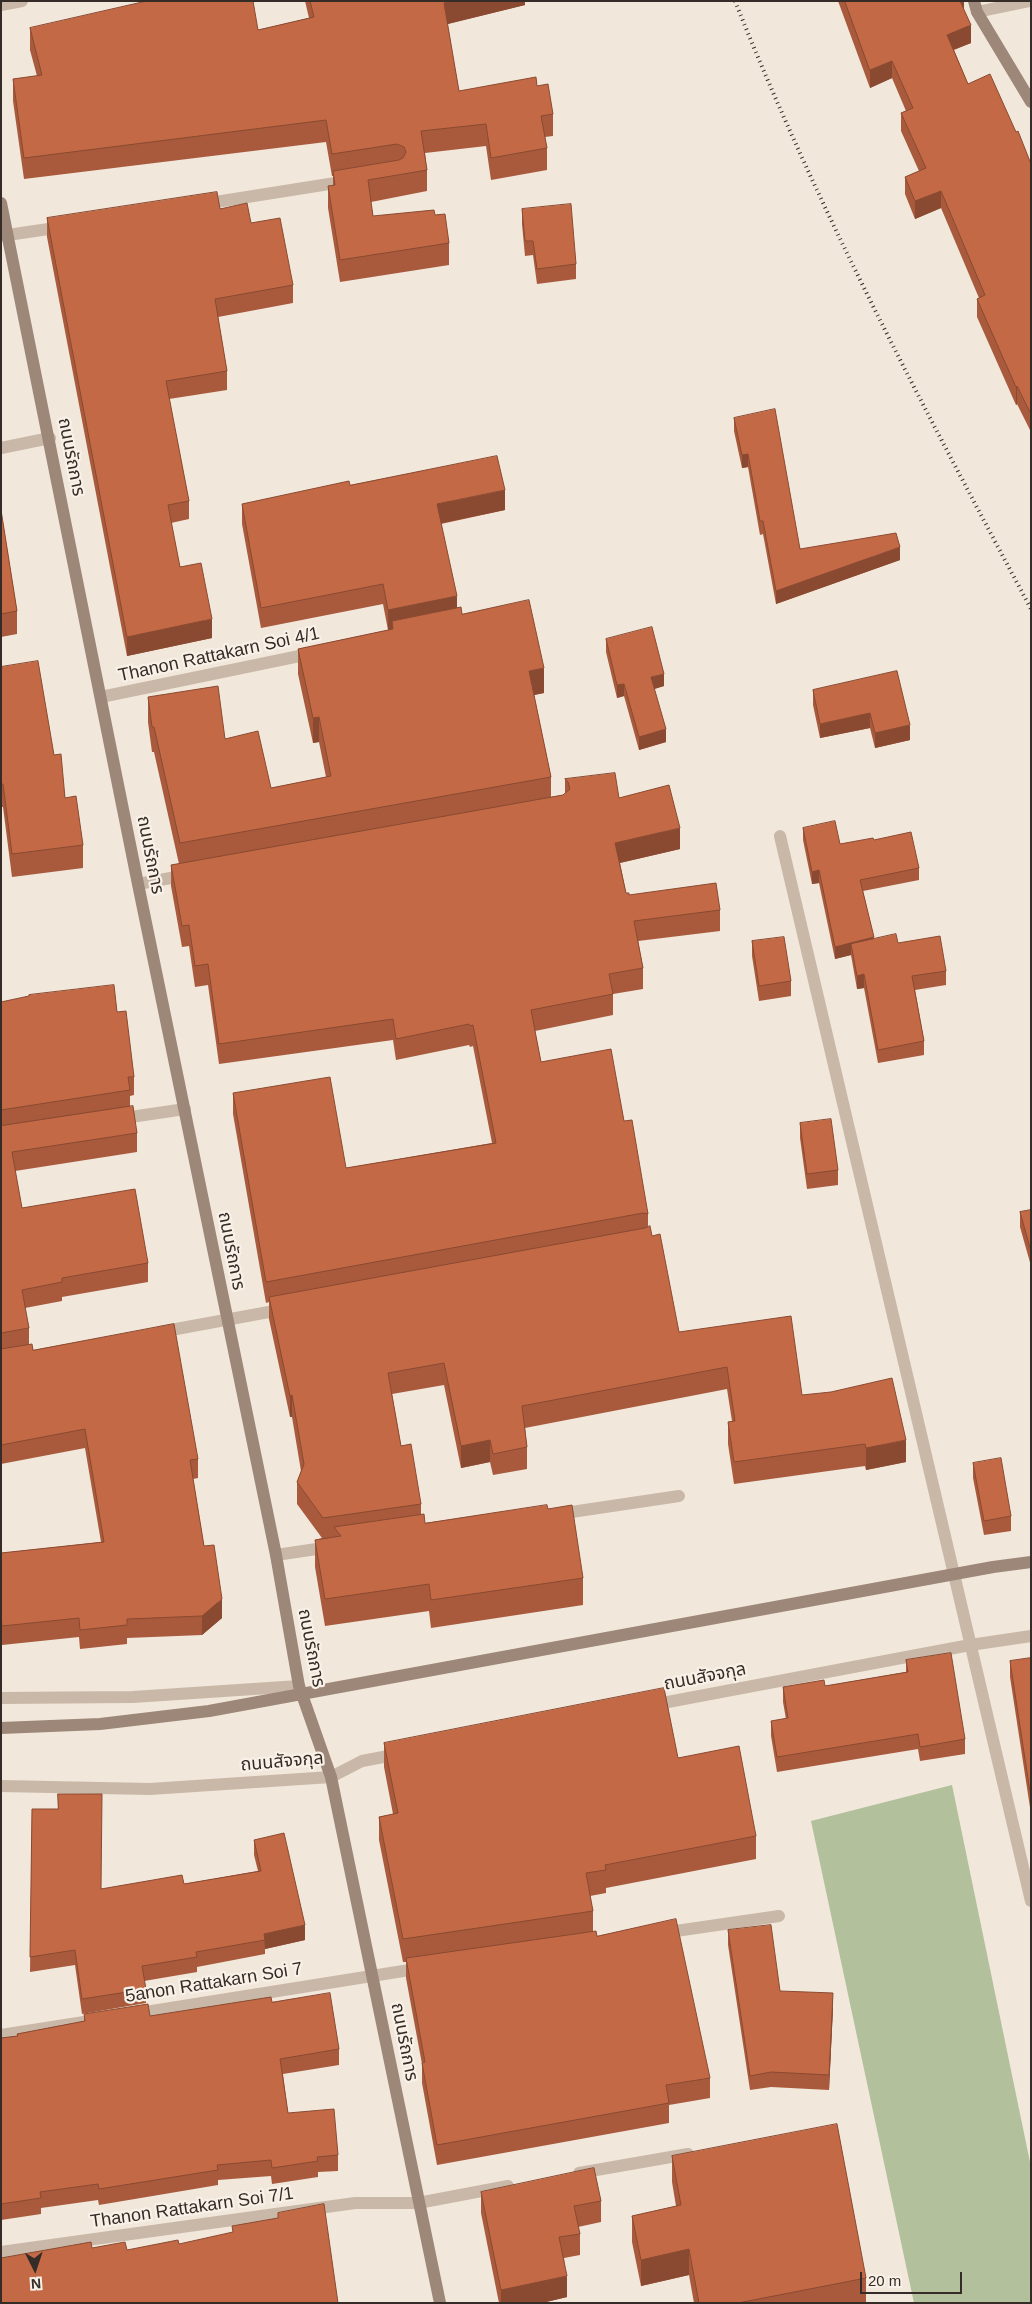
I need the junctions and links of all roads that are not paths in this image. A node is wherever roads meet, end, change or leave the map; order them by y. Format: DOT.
graph roads {
  1 [pos="22,1"];
  2 [pos="1030,1"];
  3 [pos="1,6"];
  4 [pos="976,7"];
  5 [pos="1031,102"];
  6 [pos="359,180"];
  7 [pos="1,203"];
  8 [pos="193,206"];
  9 [pos="76,224"];
  10 [pos="4,236"];
  11 [pos="50,438"];
  12 [pos="1,448"];
  13 [pos="326,651"];
  14 [pos="101,697"];
  15 [pos="780,836"];
  16 [pos="196,874"];
  17 [pos="138,884"];
  18 [pos="185,1109"];
  19 [pos="107,1121"];
  20 [pos="295,1307"];
  21 [pos="227,1320"];
  22 [pos="148,1334"];
  23 [pos="679,1496"];
  24 [pos="542,1516"];
  25 [pos="345,1545"];
  26 [pos="276,1555"];
  27 [pos="1031,1562"];
  28 [pos="1031,1636"];
  29 [pos="970,1645"];
  30 [pos="299,1686"];
  31 [pos="1,1698"];
  32 [pos="642,1706"];
  33 [pos="1,1728"];
  34 [pos="410,1752"];
  35 [pos="331,1777"];
  36 [pos="1,1786"];
  37 [pos="1031,1901"];
  38 [pos="778,1916"];
  39 [pos="650,1934"];
  40 [pos="433,1967"];
  41 [pos="373,1975"];
  42 [pos="119,2016"];
  43 [pos="99,2019"];
  44 [pos="1,2035"];
  45 [pos="701,2151"];
  46 [pos="564,2176"];
  47 [pos="526,2183"];
  48 [pos="418,2203"];
  49 [pos="1,2252"];
  50 [pos="440,2303"];
  1 -- 3 [label="street"];
  2 -- 4 [label="street"];
  4 -- 5 [label="street"];
  6 -- 8 [label="street"];
  7 -- 10 [label="street, ถนนรัถการ"];
  9 -- 10 [label="street"];
  10 -- 11 [label="street, ถนนรัถการ"];
  11 -- 12 [label="street"];
  11 -- 14 [label="street, ถนนรัถการ"];
  13 -- 14 [label="street, Thanon Rattakarn Soi 4/1"];
  14 -- 17 [label="street, ถนนรัถการ"];
  15 -- 29 [label="street"];
  16 -- 17 [label="street"];
  17 -- 18 [label="street, ถนนรัถการ"];
  18 -- 19 [label="street"];
  18 -- 21 [label="street, ถนนรัถการ"];
  20 -- 21 [label="street"];
  21 -- 22 [label="street"];
  21 -- 26 [label="street, ถนนรัถการ"];
  23 -- 24 [label="street"];
  25 -- 26 [label="street"];
  26 -- 30 [label="street, ถนนรัถการ"];
  27 -- 33 [label="street"];
  28 -- 29 [label="street, ถนนสัจจกุล"];
  29 -- 32 [label="street, ถนนสัจจกุล"];
  29 -- 37 [label="street"];
  30 -- 31 [label="street"];
  30 -- 35 [label="street, ถนนรัถการ"];
  34 -- 35 [label="street, ถนนสัจจกุล"];
  35 -- 36 [label="street, ถนนสัจจกุล"];
  35 -- 41 [label="street, ถนนรัถการ"];
  38 -- 39 [label="street"];
  40 -- 41 [label="street, 5anon Rattakarn Soi 7"];
  41 -- 42 [label="street, 5anon Rattakarn Soi 7"];
  41 -- 48 [label="street, ถนนรัถการ"];
  43 -- 44 [label="street"];
  45 -- 46 [label="street"];
  47 -- 48 [label="street, Thanon Rattakarn Soi 7/1"];
  48 -- 49 [label="street, Thanon Rattakarn Soi 7/1"];
  48 -- 50 [label="street, ถนนรัถการ"];
}
